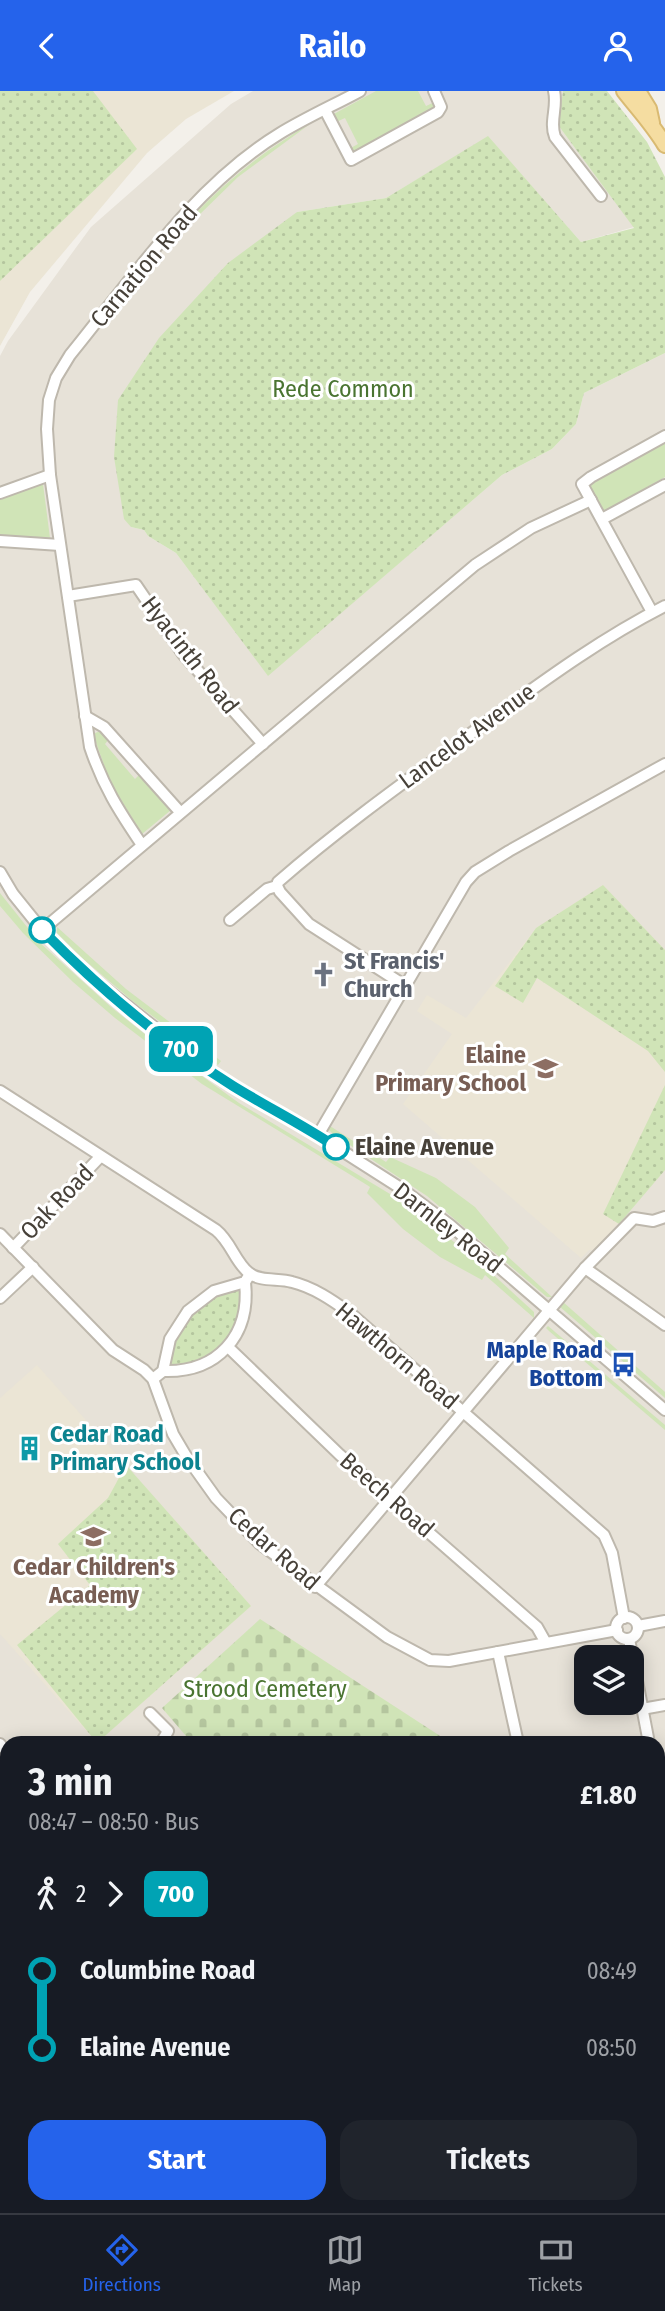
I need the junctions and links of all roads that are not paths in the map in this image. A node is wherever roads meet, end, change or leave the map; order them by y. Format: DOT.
graph roads {
  1 [pos="360,91"];
  2 [pos="433,91"];
  3 [pos="554,91"];
  4 [pos="624,91"];
  5 [pos="638,91"];
  6 [pos="324,110"];
  7 [pos="652,123"];
  8 [pos="665,145"];
  9 [pos="575,163"];
  10 [pos="565,171"];
  11 [pos="601,196"];
  12 [pos="665,436"];
  13 [pos="50,475"];
  14 [pos="665,485"];
  15 [pos="0,492"];
  16 [pos="591,500"];
  17 [pos="602,519"];
  18 [pos="0,541"];
  19 [pos="60,544"];
  20 [pos="68,596"];
  21 [pos="665,605"];
  22 [pos="652,612"];
  23 [pos="85,716"];
  24 [pos="263,744"];
  25 [pos="665,764"];
  26 [pos="180,813"];
  27 [pos="142,845"];
  28 [pos="0,872"];
  29 [pos="278,884"];
  30 [pos="230,920"];
  31 [pos="42,930"];
  32 [pos="404,985"];
  33 [pos="0,1091"];
  34 [pos="318,1135"];
  35 [pos="100,1157"];
  36 [pos="665,1217"];
  37 [pos="0,1234"];
  38 [pos="13,1248"];
  39 [pos="33,1267"];
  40 [pos="585,1268"];
  41 [pos="248,1278"];
  42 [pos="0,1298"];
  43 [pos="550,1310"];
  44 [pos="665,1325"];
  45 [pos="228,1347"];
  46 [pos="163,1371"];
  47 [pos="153,1379"];
  48 [pos="665,1410"];
  49 [pos="464,1412"];
  50 [pos="391,1498"];
  51 [pos="315,1587"];
  52 [pos="624,1618"];
  53 [pos="665,1621"];
  54 [pos="638,1626"];
  55 [pos="617,1630"];
  56 [pos="629,1639"];
  57 [pos="546,1643"];
  58 [pos="630,1645"];
  59 [pos="498,1652"];
  60 [pos="665,1705"];
  61 [pos="644,1709"];
  62 [pos="150,1713"];
  63 [pos="643,1715"];
  64 [pos="165,1736"];
  65 [pos="516,1736"];
  66 [pos="648,1736"];
  1 -- 6 [label="street, Carnation Road"];
  2 -- 6 [label="street"];
  3 -- 9 [label="street"];
  4 -- 7 [label="main road"];
  5 -- 7 [label="main road"];
  6 -- 13 [label="street, Carnation Road"];
  7 -- 8 [label="main road"];
  9 -- 10 [label="street"];
  9 -- 11 [label="street"];
  12 -- 16 [label="street"];
  13 -- 15 [label="street"];
  13 -- 19 [label="street, Carnation Road"];
  14 -- 17 [label="street"];
  16 -- 17 [label="street"];
  16 -- 24 [label="street"];
  17 -- 22 [label="street"];
  18 -- 19 [label="street"];
  19 -- 20 [label="street, Carnation Road"];
  20 -- 23 [label="street, Carnation Road"];
  20 -- 24 [label="street, Hyacinth Road"];
  21 -- 22 [label="street, Lancelot Avenue"];
  22 -- 29 [label="street, Lancelot Avenue"];
  23 -- 26 [label="street"];
  23 -- 27 [label="street, Carnation Road"];
  24 -- 26 [label="street"];
  25 -- 32 [label="street"];
  26 -- 27 [label="street"];
  27 -- 31 [label="street"];
  28 -- 31 [label="street, Darnley Road"];
  29 -- 30 [label="street, Lancelot Avenue"];
  29 -- 32 [label="street"];
  31 -- 34 [label="street, Darnley Road"];
  32 -- 34 [label="street"];
  33 -- 35 [label="street"];
  34 -- 43 [label="street, Darnley Road"];
  35 -- 38 [label="street, Oak Road"];
  35 -- 41 [label="street"];
  36 -- 40 [label="street"];
  37 -- 38 [label="street"];
  38 -- 39 [label="street"];
  39 -- 42 [label="street"];
  39 -- 47 [label="street"];
  40 -- 43 [label="street"];
  40 -- 44 [label="street"];
  41 -- 45 [label="street"];
  41 -- 46 [label="street"];
  41 -- 49 [label="street, Hawthorn Road"];
  43 -- 48 [label="street, Darnley Road"];
  43 -- 49 [label="street"];
  45 -- 46 [label="street"];
  45 -- 50 [label="street, Beech Road"];
  46 -- 47 [label="street"];
  47 -- 51 [label="street, Cedar Road"];
  49 -- 50 [label="street"];
  49 -- 52 [label="street, Hawthorn Road"];
  50 -- 51 [label="street"];
  50 -- 57 [label="street, Beech Road"];
  51 -- 59 [label="street, Cedar Road"];
  52 -- 54 [label="street"];
  52 -- 55 [label="street"];
  53 -- 54 [label="street"];
  54 -- 56 [label="street"];
  55 -- 56 [label="street"];
  55 -- 57 [label="street, Cedar Road"];
  56 -- 58 [label="street"];
  57 -- 59 [label="street, Cedar Road"];
  59 -- 65 [label="street"];
  60 -- 61 [label="street"];
  62 -- 64 [label="street"];
  63 -- 66 [label="street"];
}
